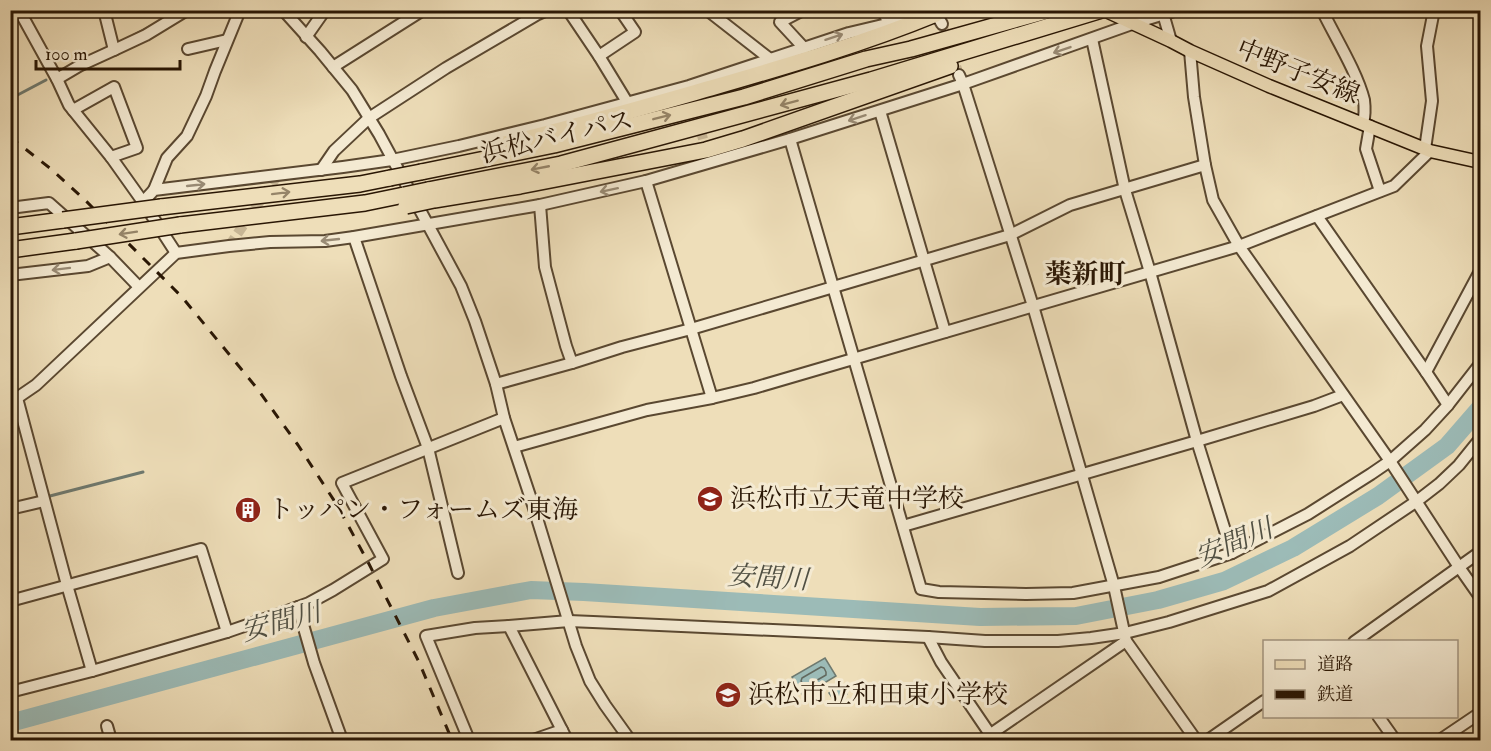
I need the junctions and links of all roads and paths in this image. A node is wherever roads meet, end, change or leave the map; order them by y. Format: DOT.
graph roads {
  1 [pos="19,10"];
  2 [pos="105,10"];
  3 [pos="187,10"];
  4 [pos="240,10"];
  5 [pos="283,10"];
  6 [pos="325,10"];
  7 [pos="423,10"];
  8 [pos="548,10"];
  9 [pos="568,10"];
  10 [pos="620,10"];
  11 [pos="803,10"];
  12 [pos="882,10"];
  13 [pos="1012,10"];
  14 [pos="1177,10"];
  15 [pos="1322,10"];
  16 [pos="1434,10"];
  17 [pos="710,11"];
  18 [pos="1098,12"];
  19 [pos="1162,13"];
  20 [pos="940,15"];
  21 [pos="1050,18"];
  22 [pos="889,23"];
  23 [pos="1132,24"];
  24 [pos="306,37"];
  25 [pos="1092,39"];
  26 [pos="227,40"];
  27 [pos="1171,41"];
  28 [pos="113,47"];
  29 [pos="804,48"];
  30 [pos="188,49"];
  31 [pos="1190,51"];
  32 [pos="599,56"];
  33 [pos="770,59"];
  34 [pos="866,59"];
  35 [pos="333,67"];
  36 [pos="57,79"];
  37 [pos="961,79"];
  38 [pos="627,102"];
  39 [pos="73,110"];
  40 [pos="880,111"];
  41 [pos="369,118"];
  42 [pos="1366,124"];
  43 [pos="790,140"];
  44 [pos="704,145"];
  45 [pos="760,149"];
  46 [pos="1428,150"];
  47 [pos="111,157"];
  48 [pos="1480,162"];
  49 [pos="1205,165"];
  50 [pos="419,169"];
  51 [pos="321,170"];
  52 [pos="390,170"];
  53 [pos="664,176"];
  54 [pos="646,181"];
  55 [pos="154,190"];
  56 [pos="1125,190"];
  57 [pos="1380,191"];
  58 [pos="431,195"];
  59 [pos="143,202"];
  60 [pos="540,205"];
  61 [pos="10,208"];
  62 [pos="1317,216"];
  63 [pos="429,224"];
  64 [pos="10,227"];
  65 [pos="1010,235"];
  66 [pos="354,237"];
  67 [pos="1239,246"];
  68 [pos="10,250"];
  69 [pos="176,253"];
  70 [pos="110,257"];
  71 [pos="924,260"];
  72 [pos="1150,272"];
  73 [pos="1480,272"];
  74 [pos="10,275"];
  75 [pos="139,287"];
  76 [pos="834,287"];
  77 [pos="1033,306"];
  78 [pos="691,329"];
  79 [pos="945,332"];
  80 [pos="855,359"];
  81 [pos="572,363"];
  82 [pos="1480,363"];
  83 [pos="1426,372"];
  84 [pos="496,384"];
  85 [pos="1343,395"];
  86 [pos="712,398"];
  87 [pos="13,401"];
  88 [pos="1448,405"];
  89 [pos="504,418"];
  90 [pos="1480,439"];
  91 [pos="1197,441"];
  92 [pos="514,447"];
  93 [pos="428,448"];
  94 [pos="1390,461"];
  95 [pos="1082,474"];
  96 [pos="44,498"];
  97 [pos="1417,501"];
  98 [pos="10,509"];
  99 [pos="903,526"];
  100 [pos="1480,552"];
  101 [pos="1232,553"];
  102 [pos="1459,567"];
  103 [pos="458,573"];
  104 [pos="67,585"];
  105 [pos="1114,586"];
  106 [pos="1480,597"];
  107 [pos="10,601"];
  108 [pos="298,607"];
  109 [pos="568,620"];
  110 [pos="509,626"];
  111 [pos="227,632"];
  112 [pos="1126,635"];
  113 [pos="928,637"];
  114 [pos="1357,640"];
  115 [pos="92,671"];
  116 [pos="10,692"];
  117 [pos="1263,702"];
  118 [pos="1480,713"];
  119 [pos="1379,718"];
  120 [pos="107,726"];
  121 [pos="562,730"];
  122 [pos="989,739"];
  123 [pos="111,741"];
  124 [pos="342,741"];
  125 [pos="470,741"];
  126 [pos="533,741"];
  127 [pos="567,741"];
  128 [pos="630,741"];
  129 [pos="1196,741"];
  130 [pos="1208,741"];
  131 [pos="1395,741"];
  132 [pos="1440,741"];
  1 -- 36 [label="street"];
  2 -- 28 [label="street"];
  3 -- 28 [label="street"];
  4 -- 26 [label="street"];
  5 -- 24 [label="street"];
  6 -- 24 [label="street"];
  7 -- 35 [label="street"];
  8 -- 41 [label="street"];
  9 -- 32 [label="street"];
  10 -- 32 [label="street"];
  11 -- 29 [label="street"];
  12 -- 22 [label="street"];
  13 -- 34 [label="highway"];
  14 -- 19 [label="street"];
  15 -- 42 [label="street"];
  16 -- 46 [label="street"];
  17 -- 33 [label="street"];
  18 -- 21 [label="highway, 浜松バイパス"];
  18 -- 23 [label="main road, 中野子安線"];
  19 -- 23 [label="street"];
  19 -- 27 [label="street"];
  20 -- 22 [label="street"];
  20 -- 50 [label="highway"];
  21 -- 34 [label="highway, 浜松バイパス"];
  21 -- 44 [label="highway"];
  21 -- 58 [label="highway, 浜松バイパス, one-way"];
  29 -- 22 [label="street, one-way"];
  23 -- 25 [label="street"];
  23 -- 27 [label="main road, 中野子安線"];
  24 -- 35 [label="street"];
  25 -- 37 [label="street, one-way"];
  25 -- 56 [label="street"];
  26 -- 30 [label="street"];
  26 -- 55 [label="street"];
  27 -- 31 [label="main road, 中野子安線"];
  28 -- 36 [label="street"];
  29 -- 33 [label="street"];
  31 -- 42 [label="main road, 中野子安線"];
  31 -- 49 [label="street"];
  32 -- 38 [label="street"];
  33 -- 38 [label="street"];
  50 -- 34 [label="highway, 浜松バイパス, one-way"];
  35 -- 41 [label="street"];
  36 -- 39 [label="street"];
  37 -- 40 [label="street"];
  37 -- 65 [label="street"];
  38 -- 52 [label="street"];
  39 -- 47 [label="street"];
  39 -- 47 [label="street"];
  40 -- 43 [label="street, one-way"];
  40 -- 71 [label="street"];
  41 -- 51 [label="street"];
  41 -- 52 [label="street"];
  42 -- 46 [label="main road, 中野子安線"];
  42 -- 57 [label="street"];
  43 -- 45 [label="street"];
  43 -- 76 [label="street"];
  44 -- 45 [label="street"];
  44 -- 53 [label="street"];
  44 -- 58 [label="highway"];
  45 -- 53 [label="street"];
  46 -- 48 [label="main road, 中野子安線"];
  46 -- 57 [label="street"];
  47 -- 59 [label="street"];
  49 -- 56 [label="street"];
  49 -- 67 [label="street"];
  50 -- 52 [label="highway"];
  51 -- 52 [label="street"];
  55 -- 51 [label="street, one-way"];
  52 -- 63 [label="street"];
  64 -- 52 [label="highway, one-way, bridge"];
  53 -- 54 [label="street"];
  54 -- 60 [label="street, one-way"];
  54 -- 78 [label="street"];
  55 -- 59 [label="street"];
  56 -- 65 [label="street"];
  56 -- 72 [label="street"];
  57 -- 62 [label="street"];
  58 -- 68 [label="highway, one-way, bridge"];
  59 -- 69 [label="street"];
  60 -- 63 [label="street"];
  60 -- 81 [label="street"];
  61 -- 70 [label="street"];
  62 -- 67 [label="street"];
  62 -- 83 [label="street"];
  63 -- 66 [label="street"];
  63 -- 84 [label="street"];
  65 -- 71 [label="street"];
  65 -- 77 [label="street"];
  66 -- 69 [label="street, one-way"];
  66 -- 93 [label="street"];
  67 -- 72 [label="street"];
  67 -- 85 [label="street"];
  69 -- 75 [label="street"];
  70 -- 74 [label="street, one-way"];
  70 -- 75 [label="street"];
  71 -- 76 [label="street"];
  71 -- 79 [label="street"];
  72 -- 77 [label="street"];
  72 -- 91 [label="street"];
  73 -- 83 [label="street"];
  75 -- 87 [label="street"];
  76 -- 78 [label="street"];
  76 -- 80 [label="street"];
  77 -- 79 [label="street"];
  77 -- 95 [label="street"];
  78 -- 81 [label="street"];
  78 -- 86 [label="street"];
  79 -- 80 [label="street"];
  80 -- 86 [label="street"];
  80 -- 99 [label="street"];
  81 -- 84 [label="street"];
  82 -- 88 [label="street"];
  83 -- 88 [label="street"];
  84 -- 89 [label="street"];
  85 -- 91 [label="street"];
  85 -- 94 [label="street"];
  86 -- 92 [label="street"];
  87 -- 96 [label="street"];
  88 -- 94 [label="street"];
  89 -- 92 [label="street"];
  89 -- 93 [label="street"];
  90 -- 97 [label="street"];
  91 -- 95 [label="street"];
  91 -- 101 [label="street"];
  92 -- 109 [label="street"];
  93 -- 103 [label="street"];
  93 -- 108 [label="street"];
  94 -- 97 [label="street"];
  94 -- 101 [label="street"];
  95 -- 99 [label="street"];
  95 -- 105 [label="street"];
  96 -- 98 [label="street"];
  96 -- 104 [label="street"];
  97 -- 102 [label="street"];
  97 -- 112 [label="street"];
  99 -- 105 [label="street"];
  100 -- 102 [label="street"];
  101 -- 105 [label="street"];
  102 -- 106 [label="street"];
  102 -- 114 [label="street"];
  104 -- 107 [label="street"];
  104 -- 111 [label="street"];
  104 -- 115 [label="street"];
  105 -- 112 [label="street"];
  108 -- 111 [label="street"];
  108 -- 124 [label="street"];
  109 -- 110 [label="street"];
  109 -- 113 [label="street"];
  109 -- 128 [label="street"];
  110 -- 121 [label="street"];
  110 -- 125 [label="street"];
  111 -- 115 [label="street"];
  112 -- 113 [label="street"];
  112 -- 122 [label="street"];
  112 -- 129 [label="street"];
  113 -- 122 [label="street"];
  115 -- 116 [label="street"];
  117 -- 130 [label="street"];
  118 -- 132 [label="street"];
  119 -- 131 [label="street"];
  120 -- 123 [label="street"];
  121 -- 126 [label="street"];
  121 -- 127 [label="street"];
}
